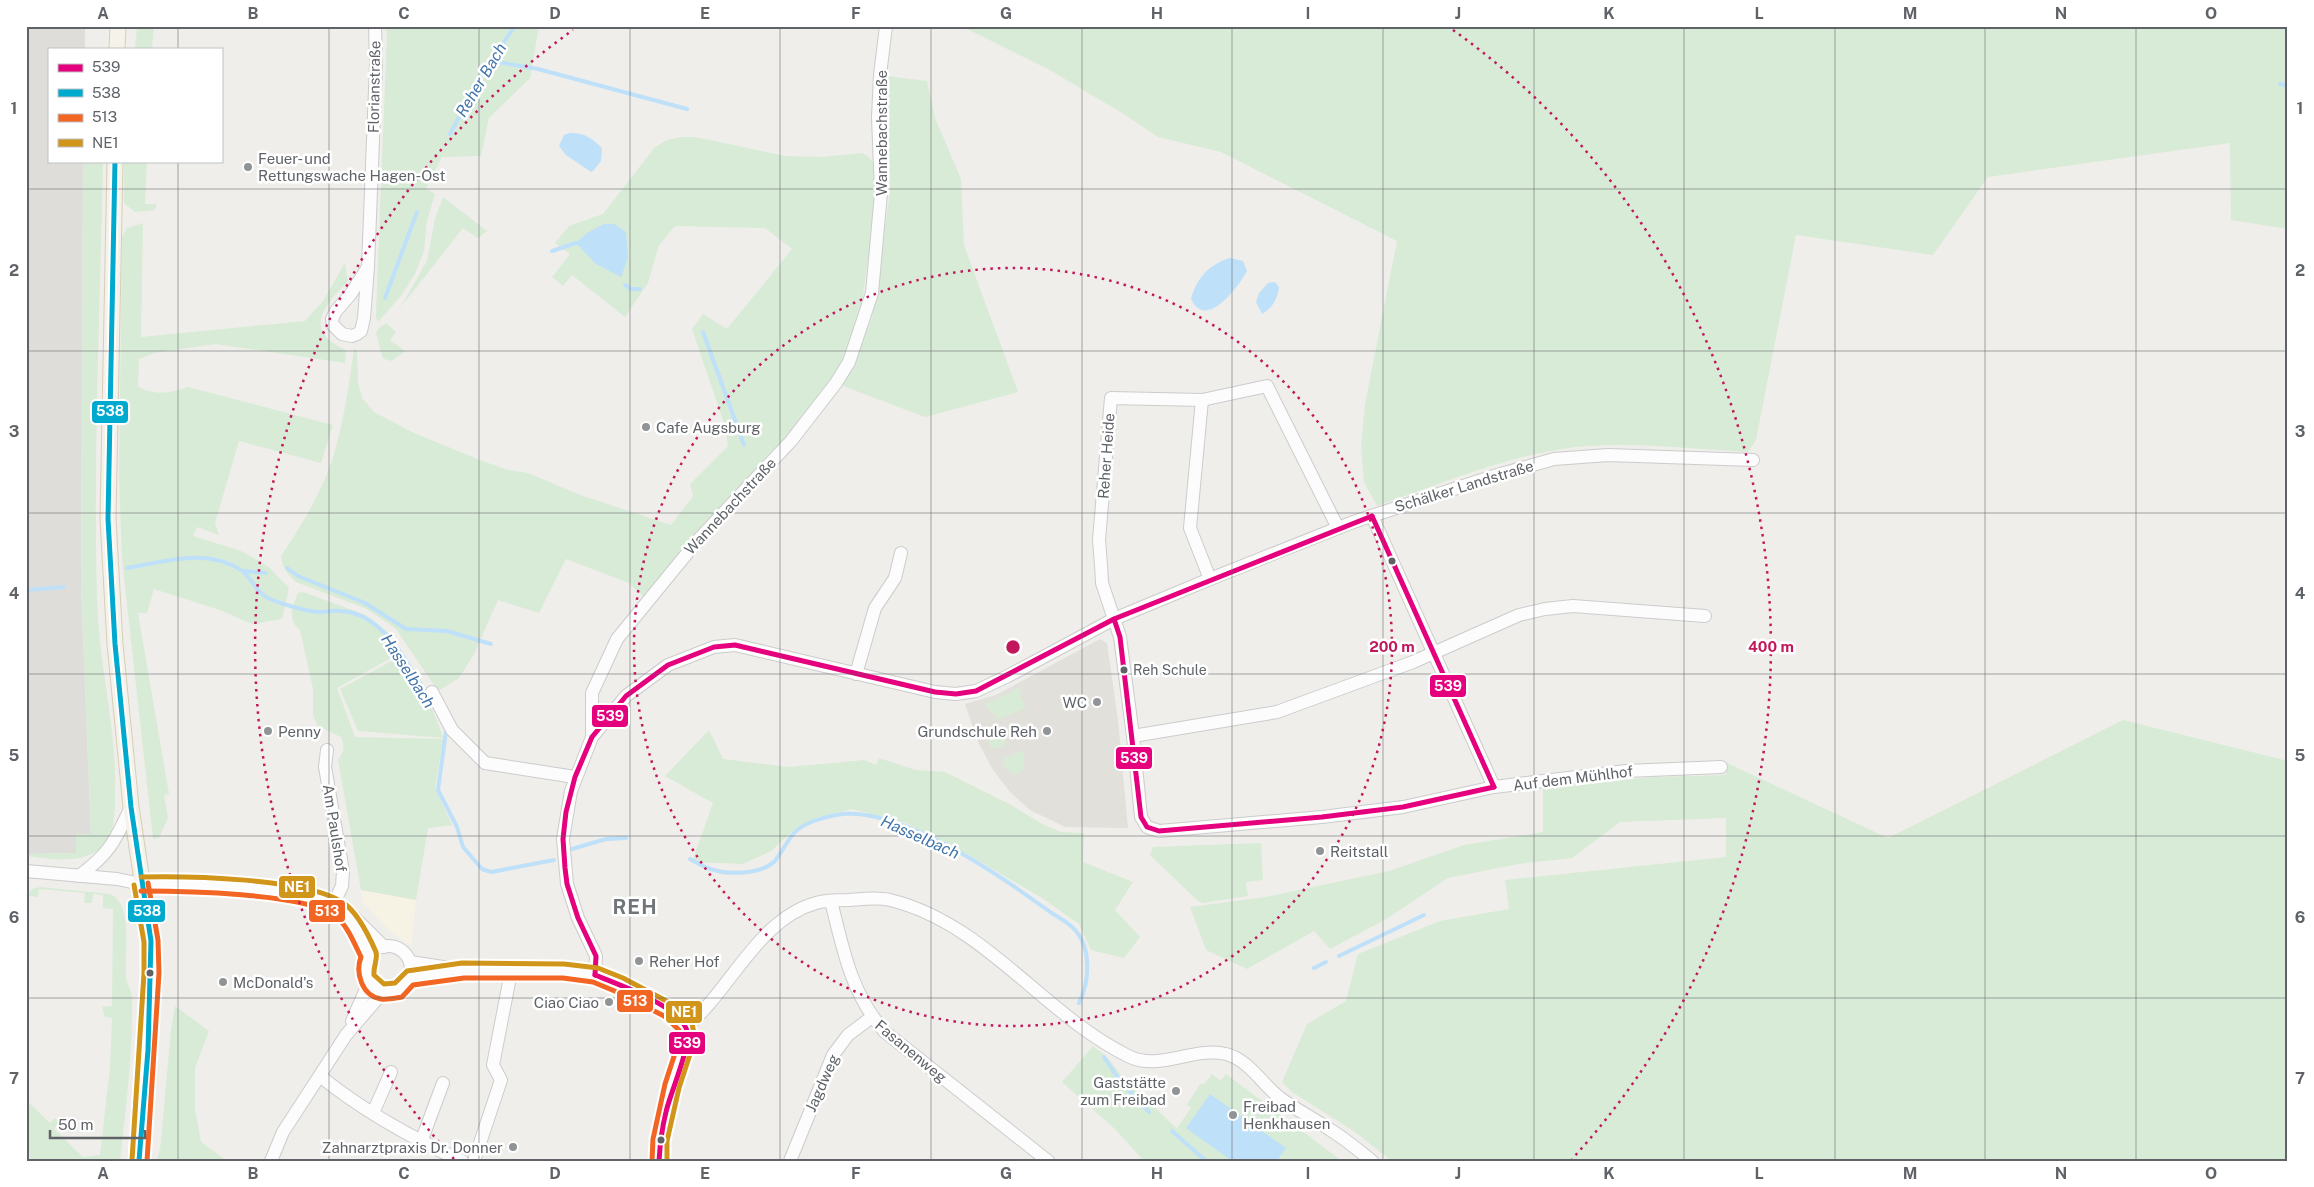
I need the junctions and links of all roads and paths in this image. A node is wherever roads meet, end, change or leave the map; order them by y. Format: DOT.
graph roads {
  1 [pos="118,26"];
  2 [pos="375,26"];
  3 [pos="886,26"];
  4 [pos="117,48"];
  5 [pos="115,162"];
  6 [pos="368,267"];
  7 [pos="1202,400"];
  8 [pos="1753,460"];
  9 [pos="1372,516"];
  10 [pos="1338,528"];
  11 [pos="901,553"];
  12 [pos="1210,579"];
  13 [pos="1705,616"];
  14 [pos="1114,619"];
  15 [pos="1433,653"];
  16 [pos="856,674"];
  17 [pos="432,692"];
  18 [pos="1133,736"];
  19 [pos="592,737"];
  20 [pos="327,750"];
  21 [pos="1721,767"];
  22 [pos="576,777"];
  23 [pos="1494,787"];
  24 [pos="131,807"];
  25 [pos="26,871"];
  26 [pos="79,876"];
  27 [pos="141,884"];
  28 [pos="831,901"];
  29 [pos="336,907"];
  30 [pos="384,947"];
  31 [pos="369,956"];
  32 [pos="410,962"];
  33 [pos="463,970"];
  34 [pos="511,972"];
  35 [pos="595,975"];
  36 [pos="409,978"];
  37 [pos="369,982"];
  38 [pos="383,992"];
  39 [pos="872,1018"];
  40 [pos="686,1027"];
  41 [pos="346,1035"];
  42 [pos="390,1072"];
  43 [pos="320,1076"];
  44 [pos="443,1083"];
  45 [pos="373,1113"];
  46 [pos="421,1142"];
  47 [pos="139,1161"];
  48 [pos="271,1161"];
  49 [pos="462,1161"];
  50 [pos="474,1161"];
  51 [pos="659,1161"];
  52 [pos="790,1161"];
  53 [pos="1048,1161"];
  54 [pos="1372,1161"];
  1 -- 4 [label="main road"];
  2 -- 6 [label="street, Florianstraße"];
  3 -- 19 [label="street, Wannebachstraße"];
  5 -- 24 [label="main road"];
  6 -- 6 [label="street, Florianstraße"];
  7 -- 10 [label="street, Reher Heide"];
  7 -- 12 [label="street"];
  7 -- 14 [label="street, Reher Heide"];
  8 -- 9 [label="street, Schälker Landstraße"];
  9 -- 10 [label="street, Schälker Landstraße"];
  9 -- 15 [label="street"];
  10 -- 12 [label="street, Schälker Landstraße"];
  11 -- 16 [label="street"];
  12 -- 14 [label="street, Schälker Landstraße"];
  13 -- 15 [label="street"];
  14 -- 16 [label="street, Schälker Landstraße"];
  14 -- 18 [label="street"];
  15 -- 18 [label="street"];
  15 -- 23 [label="street"];
  16 -- 19 [label="street, Schälker Landstraße"];
  17 -- 22 [label="street"];
  18 -- 23 [label="street, Auf dem Mühlhof"];
  19 -- 22 [label="street, Wannebachstraße"];
  20 -- 29 [label="street, Am Paulshof"];
  21 -- 23 [label="street, Auf dem Mühlhof"];
  22 -- 35 [label="street, Wannebachstraße"];
  24 -- 26 [label="street"];
  24 -- 27 [label="main road"];
  25 -- 26 [label="street"];
  26 -- 27 [label="street"];
  27 -- 29 [label="street"];
  27 -- 47 [label="main road"];
  28 -- 39 [label="street, Fasanenweg"];
  28 -- 40 [label="street"];
  28 -- 54 [label="street"];
  29 -- 30 [label="street"];
  29 -- 31 [label="street"];
  30 -- 31 [label="street"];
  30 -- 32 [label="street"];
  31 -- 37 [label="street"];
  32 -- 33 [label="street"];
  32 -- 36 [label="street"];
  33 -- 34 [label="street"];
  33 -- 36 [label="street"];
  34 -- 35 [label="street"];
  34 -- 50 [label="street"];
  35 -- 40 [label="street"];
  36 -- 38 [label="street"];
  37 -- 38 [label="street"];
  37 -- 41 [label="street"];
  38 -- 41 [label="street"];
  39 -- 52 [label="street, Jagdweg"];
  39 -- 53 [label="street, Fasanenweg"];
  40 -- 51 [label="street"];
  41 -- 43 [label="street"];
  42 -- 45 [label="street"];
  43 -- 45 [label="street"];
  43 -- 48 [label="street"];
  44 -- 46 [label="street"];
  45 -- 46 [label="street"];
  46 -- 49 [label="street"];
}
